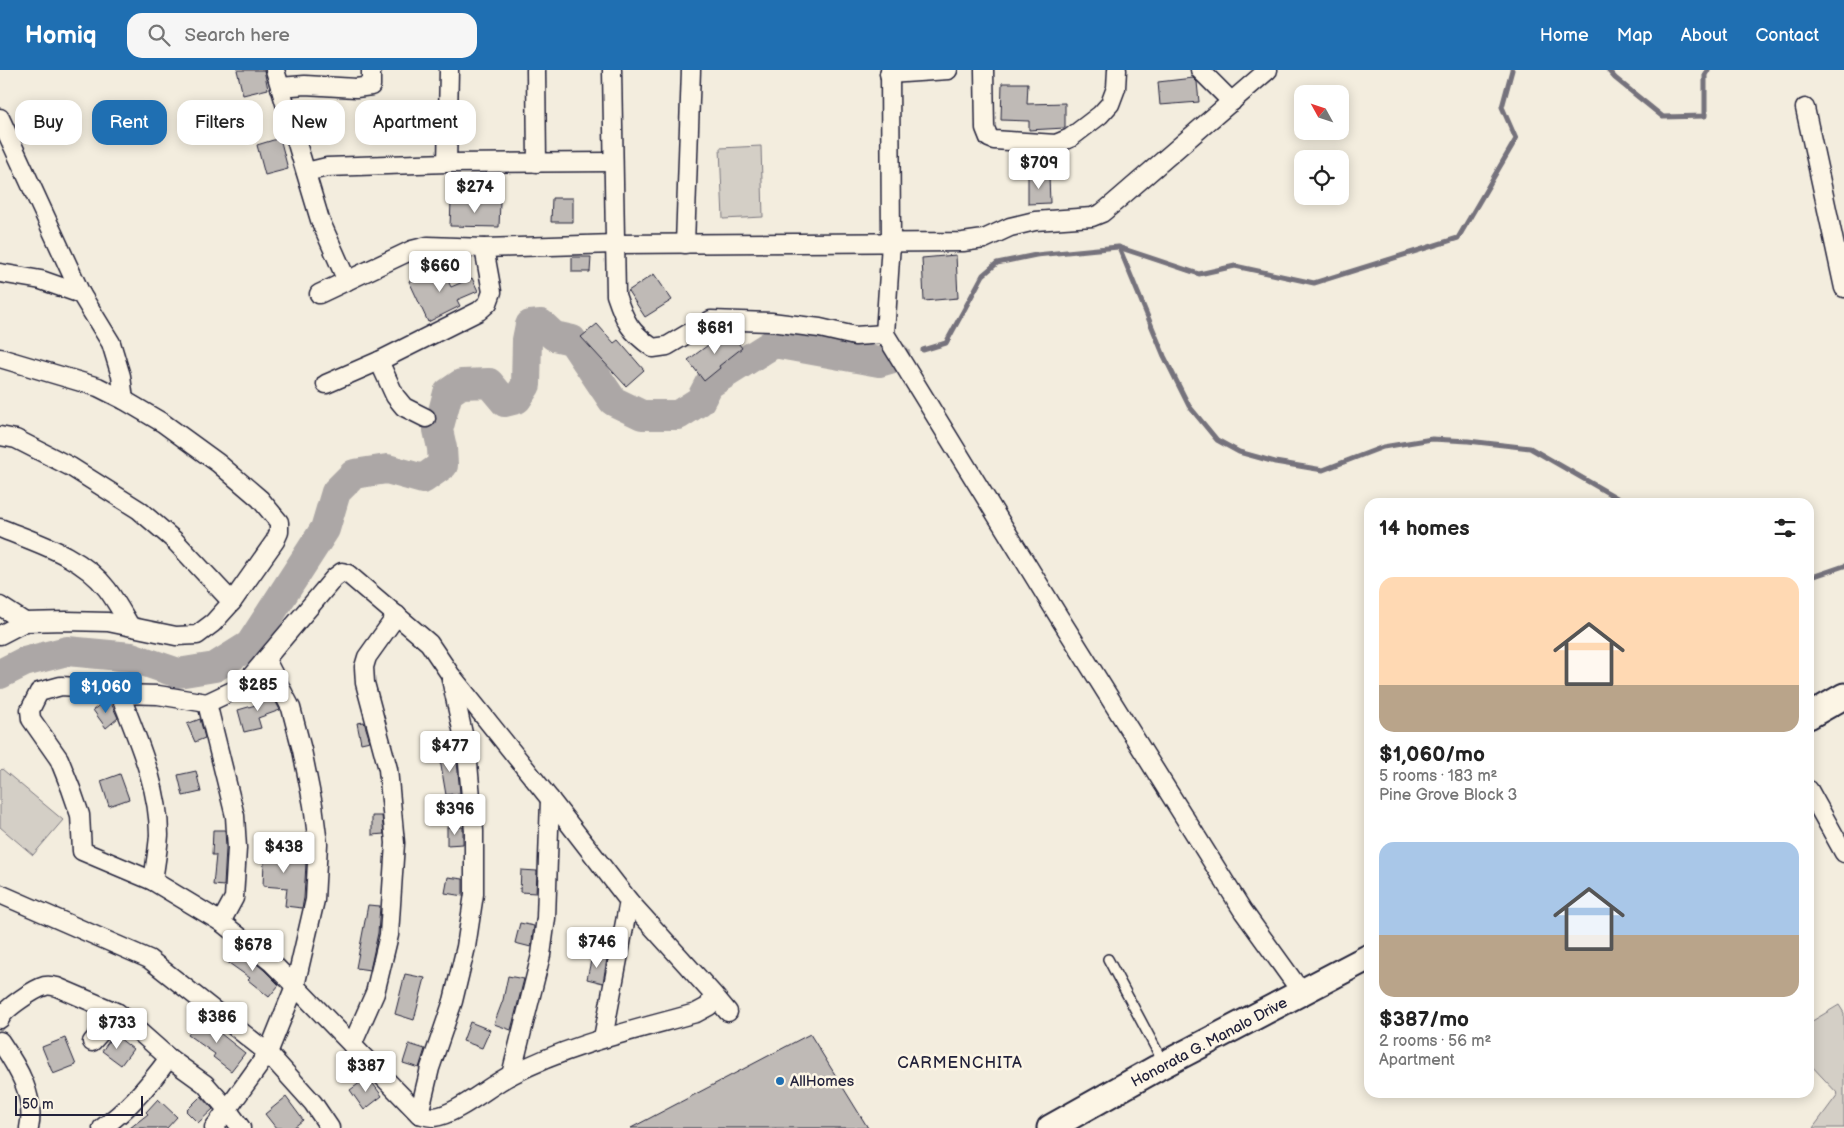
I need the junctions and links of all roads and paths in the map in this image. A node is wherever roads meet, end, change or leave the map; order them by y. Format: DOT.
graph roads {
  1 [pos="276,70"];
  2 [pos="371,70"];
  3 [pos="449,70"];
  4 [pos="536,70"];
  5 [pos="612,70"];
  6 [pos="691,70"];
  7 [pos="948,70"];
  8 [pos="984,70"];
  9 [pos="1108,70"];
  10 [pos="1118,70"];
  11 [pos="1200,70"];
  12 [pos="1268,70"];
  13 [pos="890,72"];
  14 [pos="280,88"];
  15 [pos="1232,102"];
  16 [pos="1805,108"];
  17 [pos="0,118"];
  18 [pos="613,162"];
  19 [pos="446,163"];
  20 [pos="537,163"];
  21 [pos="306,172"];
  22 [pos="891,243"];
  23 [pos="615,244"];
  24 [pos="685,244"];
  25 [pos="484,248"];
  26 [pos="0,273"];
  27 [pos="347,281"];
  28 [pos="1844,288"];
  29 [pos="81,294"];
  30 [pos="319,294"];
  31 [pos="886,334"];
  32 [pos="0,358"];
  33 [pos="379,361"];
  34 [pos="326,384"];
  35 [pos="124,400"];
  36 [pos="426,418"];
  37 [pos="0,436"];
  38 [pos="0,528"];
  39 [pos="232,602"];
  40 [pos="0,606"];
  41 [pos="397,615"];
  42 [pos="25,622"];
  43 [pos="130,626"];
  44 [pos="0,635"];
  45 [pos="266,660"];
  46 [pos="450,674"];
  47 [pos="120,694"];
  48 [pos="1844,696"];
  49 [pos="207,703"];
  50 [pos="1814,713"];
  51 [pos="550,799"];
  52 [pos="1814,799"];
  53 [pos="1844,853"];
  54 [pos="152,881"];
  55 [pos="0,894"];
  56 [pos="629,901"];
  57 [pos="221,922"];
  58 [pos="1108,959"];
  59 [pos="1364,960"];
  60 [pos="295,986"];
  61 [pos="1302,993"];
  62 [pos="713,994"];
  63 [pos="728,1012"];
  64 [pos="118,1013"];
  65 [pos="0,1019"];
  66 [pos="603,1038"];
  67 [pos="0,1041"];
  68 [pos="92,1042"];
  69 [pos="352,1046"];
  70 [pos="268,1053"];
  71 [pos="169,1058"];
  72 [pos="1165,1064"];
  73 [pos="511,1075"];
  74 [pos="228,1109"];
  75 [pos="419,1114"];
  76 [pos="1065,1124"];
  77 [pos="29,1128"];
  78 [pos="102,1128"];
  79 [pos="214,1128"];
  80 [pos="240,1128"];
  81 [pos="330,1128"];
  1 -- 14 [label="street"];
  2 -- 14 [label="street"];
  3 -- 19 [label="street"];
  4 -- 20 [label="street"];
  5 -- 18 [label="street"];
  6 -- 24 [label="street"];
  7 -- 13 [label="street"];
  8 -- 10 [label="street"];
  9 -- 10 [label="street"];
  11 -- 15 [label="street"];
  12 -- 15 [label="street"];
  13 -- 22 [label="street"];
  14 -- 21 [label="street"];
  15 -- 22 [label="street"];
  16 -- 28 [label="street"];
  17 -- 29 [label="street"];
  18 -- 20 [label="street"];
  18 -- 23 [label="street"];
  19 -- 20 [label="street"];
  19 -- 21 [label="street"];
  21 -- 27 [label="street"];
  22 -- 24 [label="street"];
  22 -- 31 [label="street"];
  23 -- 24 [label="street"];
  23 -- 25 [label="street"];
  23 -- 31 [label="street"];
  25 -- 27 [label="street"];
  25 -- 33 [label="street"];
  26 -- 29 [label="street"];
  27 -- 30 [label="street"];
  29 -- 35 [label="street"];
  31 -- 61 [label="street"];
  32 -- 35 [label="street"];
  33 -- 34 [label="street"];
  33 -- 36 [label="street"];
  35 -- 39 [label="street"];
  37 -- 39 [label="street"];
  38 -- 43 [label="street"];
  39 -- 43 [label="street"];
  40 -- 42 [label="street"];
  41 -- 45 [label="street"];
  41 -- 46 [label="street"];
  41 -- 69 [label="street"];
  42 -- 43 [label="street"];
  42 -- 44 [label="street"];
  45 -- 49 [label="street"];
  45 -- 60 [label="street"];
  46 -- 51 [label="street"];
  46 -- 75 [label="street"];
  47 -- 49 [label="street"];
  47 -- 54 [label="street"];
  47 -- 54 [label="street"];
  48 -- 50 [label="street"];
  49 -- 57 [label="street"];
  51 -- 56 [label="street"];
  51 -- 73 [label="street"];
  52 -- 53 [label="street"];
  54 -- 57 [label="street"];
  55 -- 70 [label="street"];
  56 -- 62 [label="street"];
  56 -- 66 [label="street"];
  57 -- 60 [label="street"];
  58 -- 72 [label="lane"];
  59 -- 61 [label="street, Honorata G. Manalo Drive"];
  60 -- 69 [label="street"];
  60 -- 70 [label="street"];
  61 -- 72 [label="street, Honorata G. Manalo Drive"];
  62 -- 63 [label="street"];
  62 -- 66 [label="street"];
  64 -- 65 [label="street"];
  64 -- 68 [label="street"];
  64 -- 71 [label="street"];
  66 -- 73 [label="street"];
  67 -- 77 [label="street"];
  69 -- 75 [label="street"];
  70 -- 74 [label="street"];
  70 -- 81 [label="street"];
  71 -- 74 [label="street"];
  71 -- 78 [label="street"];
  72 -- 76 [label="street, Honorata G. Manalo Drive"];
  73 -- 75 [label="street"];
  74 -- 79 [label="street"];
  74 -- 80 [label="street"];
}
